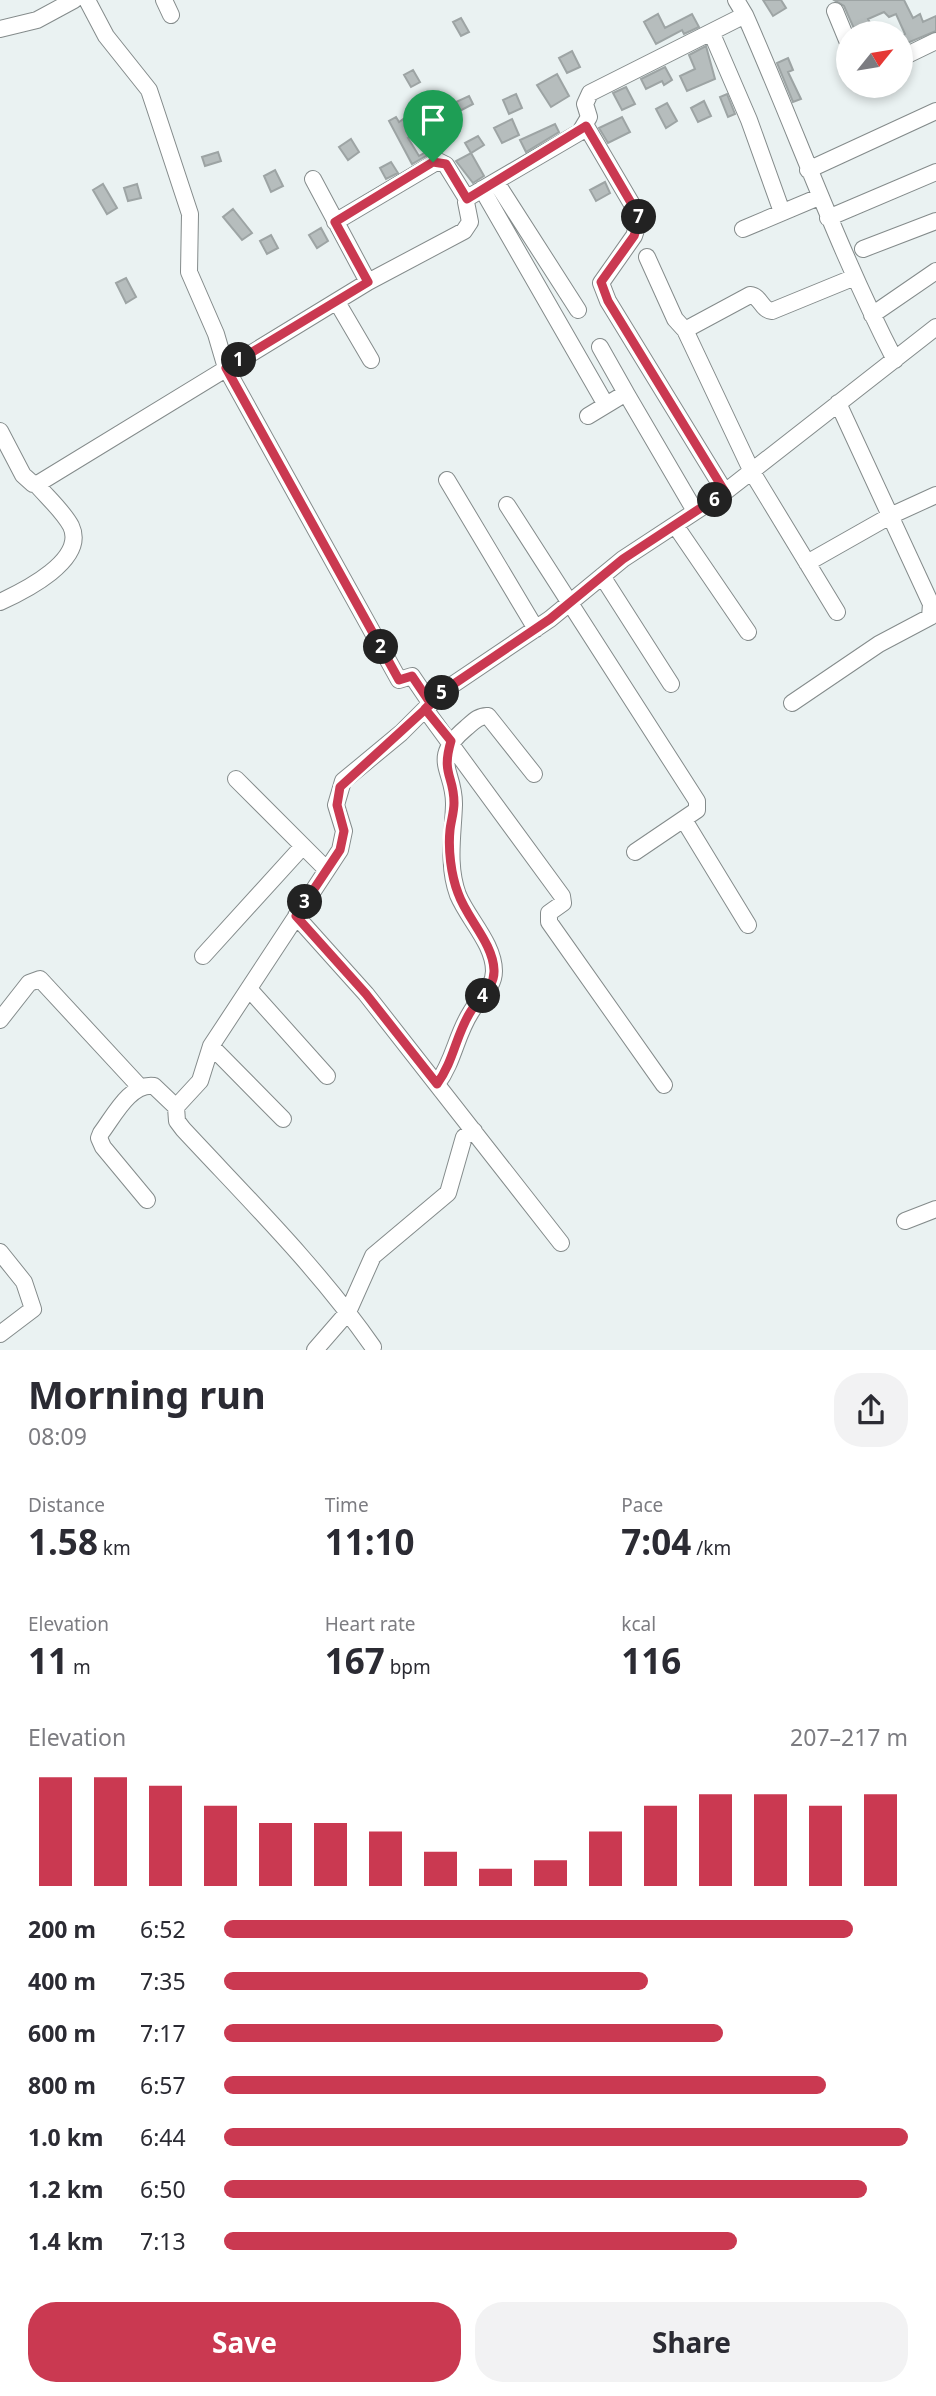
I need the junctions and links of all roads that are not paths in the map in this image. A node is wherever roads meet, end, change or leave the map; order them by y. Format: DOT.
graph roads {
  1 [pos="74,0"];
  2 [pos="87,0"];
  3 [pos="736,0"];
  4 [pos="835,12"];
  5 [pos="745,15"];
  6 [pos="839,21"];
  7 [pos="0,29"];
  8 [pos="712,34"];
  9 [pos="936,41"];
  10 [pos="914,52"];
  11 [pos="936,111"];
  12 [pos="586,126"];
  13 [pos="808,170"];
  14 [pos="936,172"];
  15 [pos="313,179"];
  16 [pos="489,186"];
  17 [pos="819,197"];
  18 [pos="467,199"];
  19 [pos="782,212"];
  20 [pos="828,218"];
  21 [pos="936,220"];
  22 [pos="335,222"];
  23 [pos="743,229"];
  24 [pos="863,249"];
  25 [pos="647,257"];
  26 [pos="936,271"];
  27 [pos="855,277"];
  28 [pos="368,282"];
  29 [pos="337,302"];
  30 [pos="578,310"];
  31 [pos="872,315"];
  32 [pos="936,327"];
  33 [pos="685,330"];
  34 [pos="600,347"];
  35 [pos="371,360"];
  36 [pos="895,360"];
  37 [pos="226,368"];
  38 [pos="626,393"];
  39 [pos="838,403"];
  40 [pos="606,405"];
  41 [pos="588,416"];
  42 [pos="0,431"];
  43 [pos="752,472"];
  44 [pos="447,480"];
  45 [pos="36,484"];
  46 [pos="725,492"];
  47 [pos="936,495"];
  48 [pos="507,505"];
  49 [pos="695,511"];
  50 [pos="890,516"];
  51 [pos="675,525"];
  52 [pos="807,564"];
  53 [pos="601,576"];
  54 [pos="0,601"];
  55 [pos="568,603"];
  56 [pos="837,612"];
  57 [pos="933,616"];
  58 [pos="536,629"];
  59 [pos="748,632"];
  60 [pos="671,684"];
  61 [pos="792,703"];
  62 [pos="428,706"];
  63 [pos="451,741"];
  64 [pos="534,774"];
  65 [pos="236,779"];
  66 [pos="684,820"];
  67 [pos="303,846"];
  68 [pos="635,852"];
  69 [pos="326,869"];
  70 [pos="296,916"];
  71 [pos="748,925"];
  72 [pos="203,956"];
  73 [pos="250,990"];
  74 [pos="0,1020"];
  75 [pos="211,1045"];
  76 [pos="327,1076"];
  77 [pos="437,1084"];
  78 [pos="664,1085"];
  79 [pos="140,1087"];
  80 [pos="176,1107"];
  81 [pos="283,1119"];
  82 [pos="474,1131"];
  83 [pos="147,1200"];
  84 [pos="936,1209"];
  85 [pos="905,1222"];
  86 [pos="561,1243"];
  87 [pos="0,1252"];
  88 [pos="348,1311"];
  89 [pos="0,1334"];
  90 [pos="373,1347"];
  91 [pos="315,1349"];
  1 -- 7 [label="street"];
  2 -- 37 [label="street"];
  3 -- 5 [label="street"];
  4 -- 6 [label="street"];
  5 -- 8 [label="street"];
  5 -- 13 [label="street"];
  8 -- 12 [label="street"];
  8 -- 19 [label="street"];
  9 -- 10 [label="street"];
  11 -- 13 [label="street"];
  12 -- 16 [label="street"];
  12 -- 46 [label="street"];
  13 -- 17 [label="street"];
  14 -- 20 [label="street"];
  15 -- 22 [label="street"];
  16 -- 18 [label="street"];
  16 -- 30 [label="street"];
  16 -- 40 [label="street"];
  17 -- 19 [label="street"];
  17 -- 20 [label="street"];
  18 -- 22 [label="street"];
  18 -- 28 [label="street"];
  19 -- 23 [label="street"];
  20 -- 27 [label="street"];
  21 -- 24 [label="street"];
  22 -- 28 [label="street"];
  25 -- 33 [label="street"];
  26 -- 31 [label="street"];
  27 -- 31 [label="street"];
  27 -- 33 [label="street"];
  28 -- 29 [label="street"];
  29 -- 35 [label="street"];
  29 -- 37 [label="street"];
  31 -- 36 [label="street"];
  32 -- 36 [label="street"];
  33 -- 43 [label="street"];
  34 -- 38 [label="street"];
  36 -- 39 [label="street"];
  37 -- 45 [label="street"];
  37 -- 62 [label="street"];
  38 -- 40 [label="street"];
  38 -- 49 [label="street"];
  39 -- 43 [label="street"];
  39 -- 50 [label="street"];
  40 -- 41 [label="street"];
  42 -- 45 [label="street"];
  43 -- 46 [label="street"];
  43 -- 52 [label="street"];
  44 -- 58 [label="street"];
  45 -- 54 [label="street"];
  46 -- 49 [label="street"];
  47 -- 50 [label="street"];
  48 -- 55 [label="street"];
  49 -- 51 [label="street"];
  50 -- 52 [label="street"];
  50 -- 57 [label="street"];
  51 -- 53 [label="street"];
  51 -- 59 [label="street"];
  52 -- 56 [label="street"];
  53 -- 55 [label="street"];
  53 -- 60 [label="street"];
  55 -- 58 [label="street"];
  55 -- 66 [label="street"];
  57 -- 61 [label="street"];
  58 -- 62 [label="street"];
  62 -- 63 [label="street"];
  62 -- 69 [label="street"];
  63 -- 64 [label="street"];
  63 -- 77 [label="street"];
  63 -- 78 [label="street"];
  65 -- 67 [label="street"];
  66 -- 68 [label="street"];
  66 -- 71 [label="street"];
  67 -- 69 [label="street"];
  67 -- 72 [label="street"];
  69 -- 70 [label="street"];
  70 -- 73 [label="street"];
  70 -- 77 [label="street"];
  73 -- 75 [label="street"];
  73 -- 76 [label="street"];
  74 -- 79 [label="street"];
  75 -- 80 [label="street"];
  75 -- 81 [label="street"];
  77 -- 82 [label="street"];
  79 -- 80 [label="street"];
  79 -- 83 [label="street"];
  80 -- 88 [label="street"];
  82 -- 86 [label="street"];
  82 -- 88 [label="street"];
  84 -- 85 [label="street"];
  87 -- 89 [label="street"];
  88 -- 90 [label="street"];
  88 -- 91 [label="street"];
}
